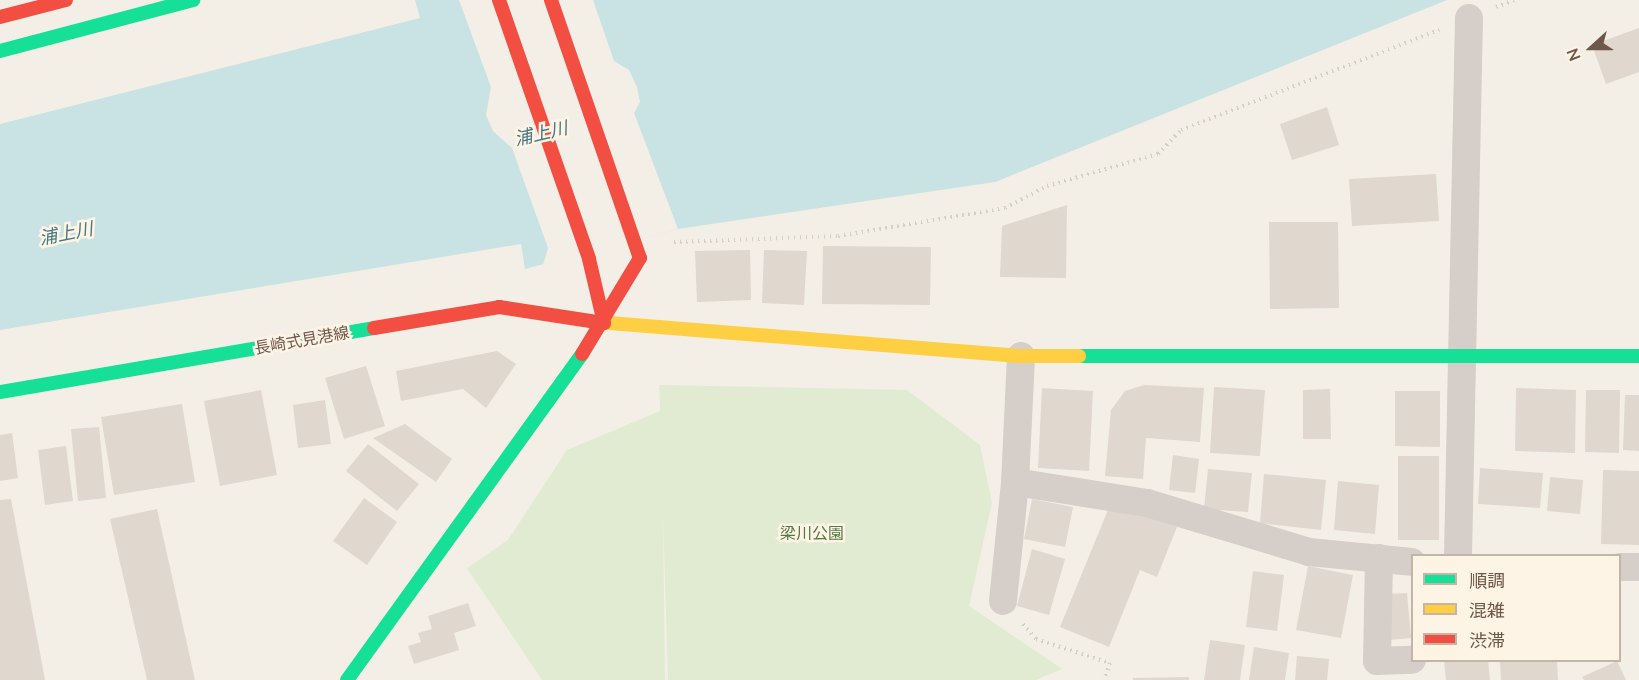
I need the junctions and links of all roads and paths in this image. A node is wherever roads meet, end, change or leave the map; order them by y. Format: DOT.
graph roads {
  1 [pos="66,0"];
  2 [pos="192,0"];
  3 [pos="499,0"];
  4 [pos="551,0"];
  5 [pos="1515,0"];
  6 [pos="0,17"];
  7 [pos="1469,18"];
  8 [pos="0,51"];
  9 [pos="674,242"];
  10 [pos="604,323"];
  11 [pos="1459,354"];
  12 [pos="1021,356"];
  13 [pos="1639,356"];
  14 [pos="0,392"];
  15 [pos="1015,482"];
  16 [pos="1458,554"];
  17 [pos="1378,558"];
  18 [pos="1411,562"];
  19 [pos="1621,567"];
  20 [pos="1639,567"];
  21 [pos="1002,601"];
  22 [pos="1411,660"];
  23 [pos="1421,662"];
  24 [pos="347,680"];
  25 [pos="1104,680"];
  26 [pos="1421,680"];
  1 -- 6 [label="main road"];
  2 -- 8 [label="main road"];
  3 -- 10 [label="main road"];
  4 -- 10 [label="main road"];
  5 -- 7 [label="path"];
  7 -- 9 [label="path"];
  7 -- 11 [label="street"];
  10 -- 12 [label="main road, 長崎式見港線"];
  10 -- 14 [label="main road, 長崎式見港線"];
  10 -- 24 [label="main road"];
  11 -- 12 [label="main road, 長崎式見港線"];
  11 -- 13 [label="main road, 長崎式見港線"];
  11 -- 16 [label="street"];
  12 -- 15 [label="street"];
  15 -- 17 [label="street"];
  15 -- 21 [label="street"];
  17 -- 18 [label="street"];
  17 -- 22 [label="street"];
  19 -- 20 [label="street"];
  21 -- 25 [label="path"];
  23 -- 26 [label="street"];
}
